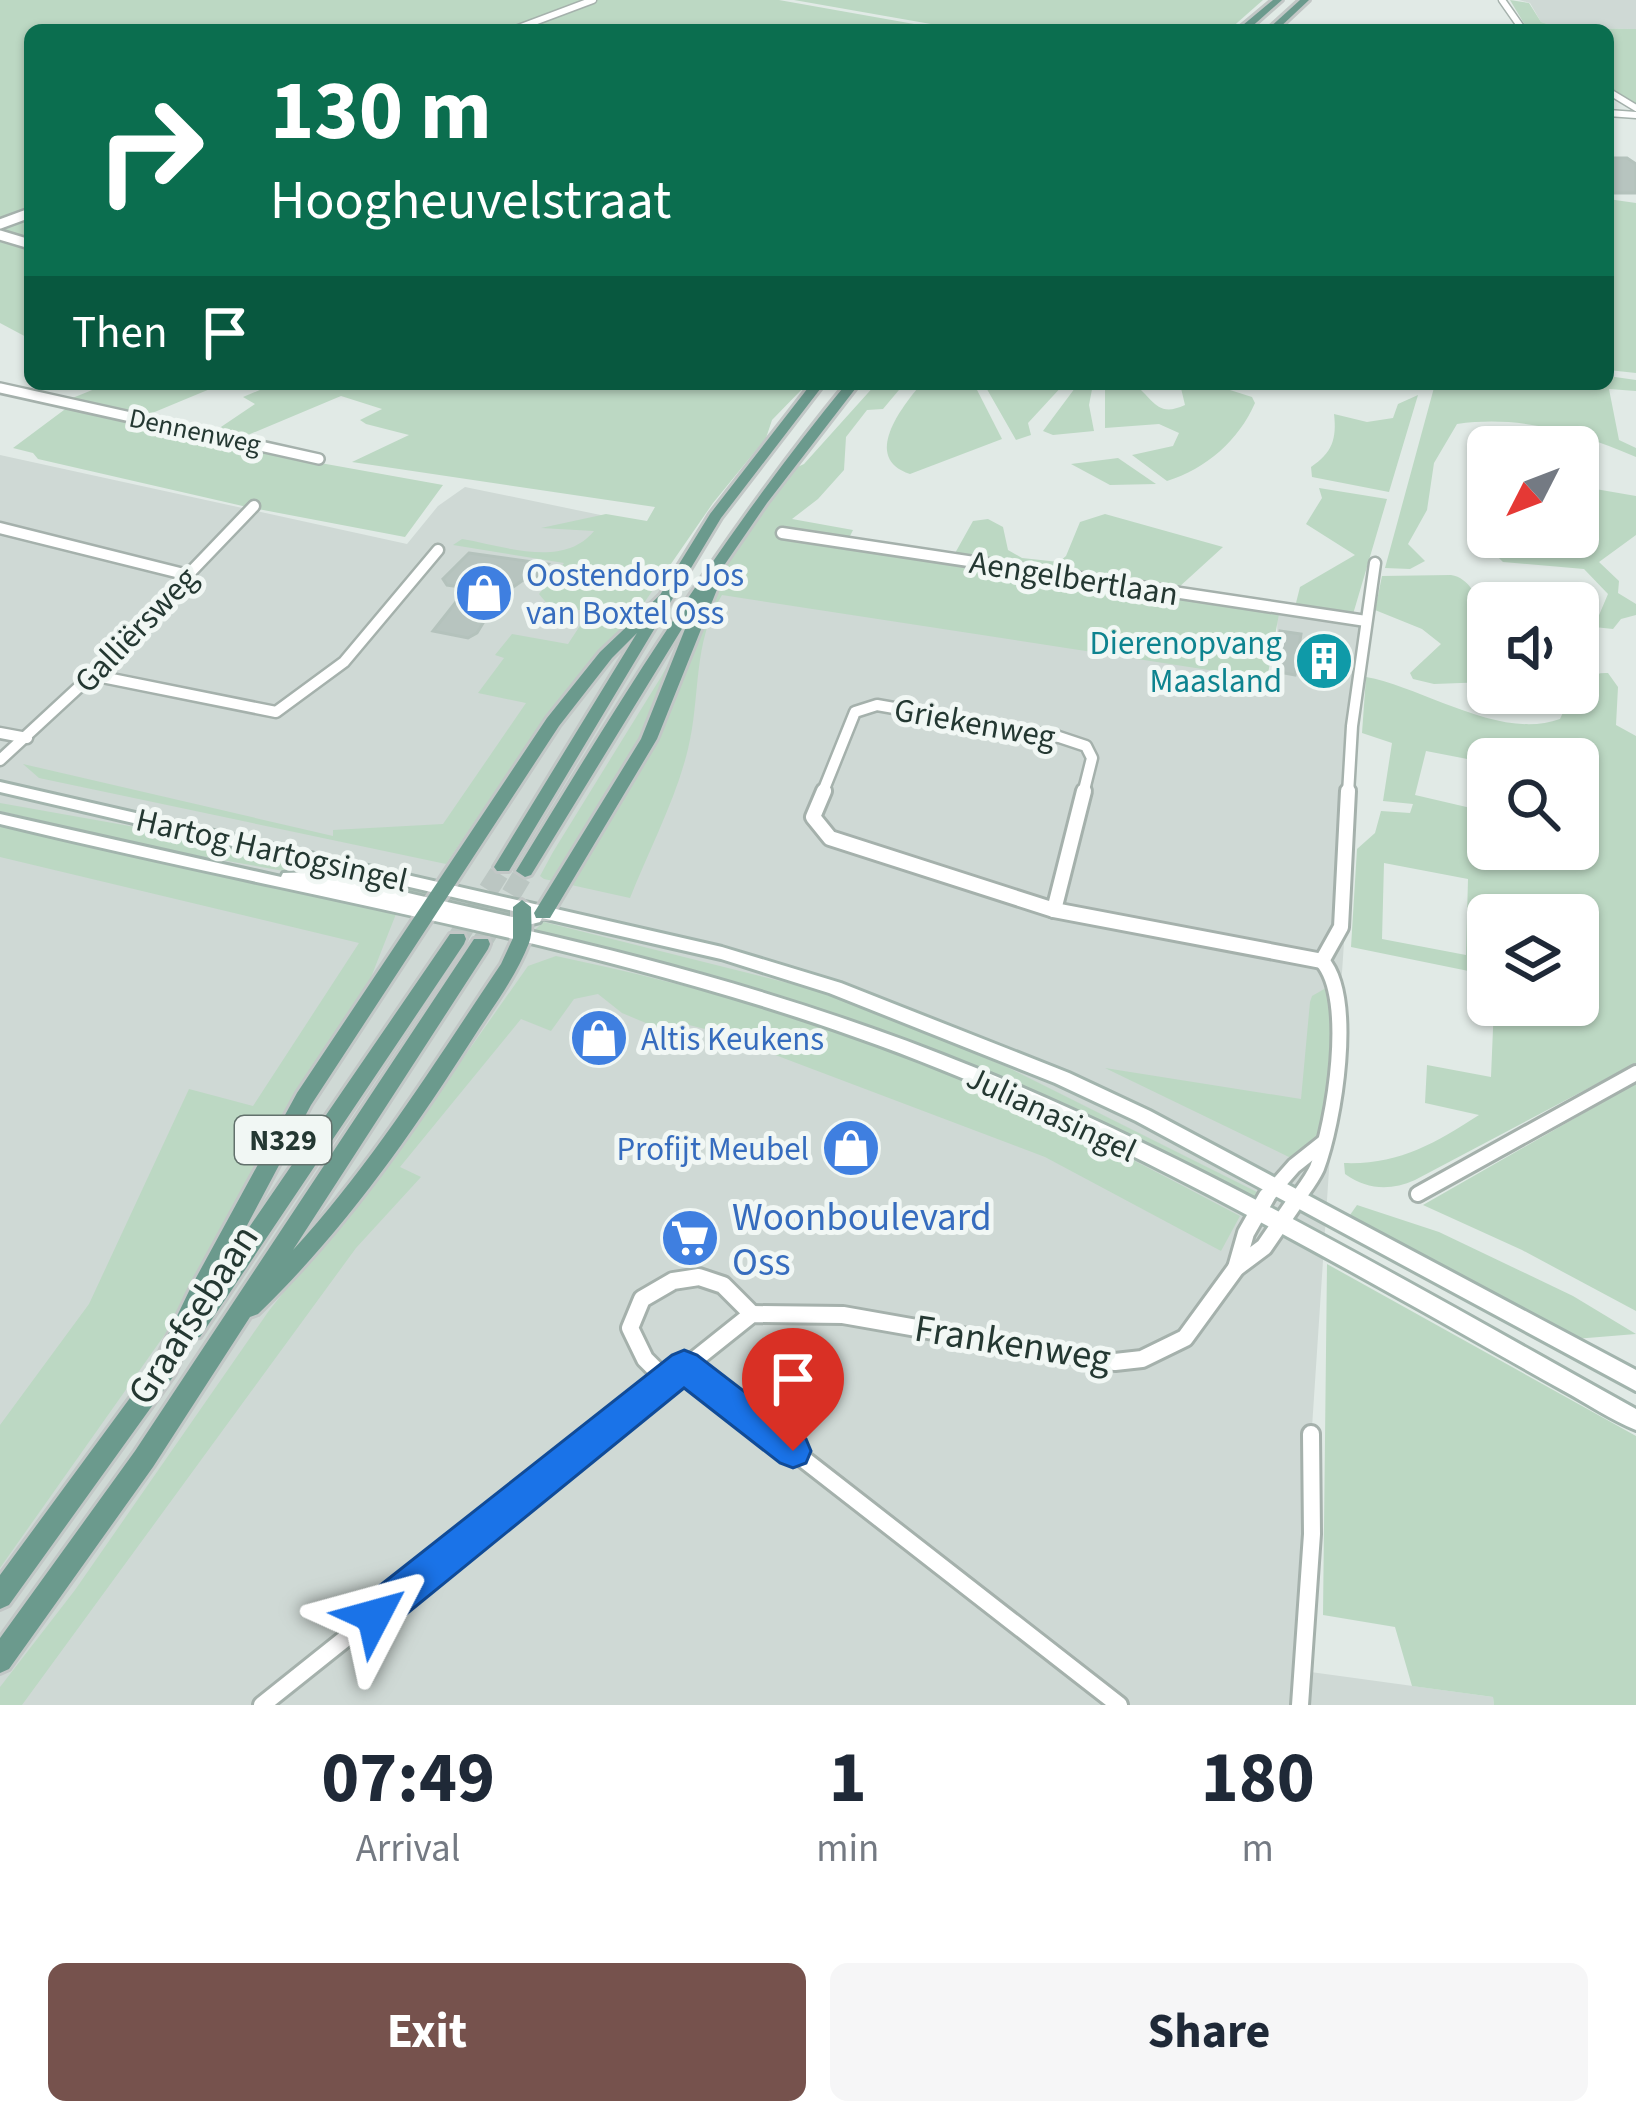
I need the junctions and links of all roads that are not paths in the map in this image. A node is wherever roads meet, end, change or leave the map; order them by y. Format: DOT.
graph roads {
  1 [pos="593,0"];
  2 [pos="1278,0"];
  3 [pos="1305,0"];
  4 [pos="529,24"];
  5 [pos="1249,24"];
  6 [pos="1279,24"];
  7 [pos="0,388"];
  8 [pos="813,390"];
  9 [pos="848,390"];
  10 [pos="319,459"];
  11 [pos="254,506"];
  12 [pos="0,528"];
  13 [pos="782,532"];
  14 [pos="438,550"];
  15 [pos="722,554"];
  16 [pos="1375,563"];
  17 [pos="188,575"];
  18 [pos="662,599"];
  19 [pos="1366,622"];
  20 [pos="92,675"];
  21 [pos="0,733"];
  22 [pos="27,738"];
  23 [pos="13,751"];
  24 [pos="0,760"];
  25 [pos="0,772"];
  26 [pos="0,787"];
  27 [pos="0,819"];
  28 [pos="502,867"];
  29 [pos="525,872"];
  30 [pos="434,903"];
  31 [pos="1054,910"];
  32 [pos="528,920"];
  33 [pos="457,939"];
  34 [pos="481,944"];
  35 [pos="1322,961"];
  36 [pos="1636,1073"];
  37 [pos="1418,1194"];
  38 [pos="1286,1195"];
  39 [pos="1270,1218"];
  40 [pos="752,1314"];
  41 [pos="233,1322"];
  42 [pos="684,1366"];
  43 [pos="161,1375"];
  44 [pos="667,1381"];
  45 [pos="1636,1381"];
  46 [pos="1636,1420"];
  47 [pos="1311,1434"];
  48 [pos="0,1596"];
  49 [pos="0,1660"];
  50 [pos="262,1705"];
  51 [pos="1119,1705"];
  52 [pos="1300,1705"];
  1 -- 4 [label="street"];
  2 -- 5 [label="main road"];
  3 -- 6 [label="main road"];
  7 -- 10 [label="street, Dennenweg"];
  8 -- 18 [label="main road, N329"];
  9 -- 15 [label="main road, N329"];
  11 -- 17 [label="street, Galliërsweg"];
  12 -- 17 [label="street"];
  13 -- 19 [label="street, Aengelbertlaan"];
  14 -- 20 [label="street"];
  15 -- 29 [label="main road, N329"];
  15 -- 32 [label="main road, N329"];
  16 -- 19 [label="street"];
  17 -- 20 [label="street, Galliërsweg"];
  18 -- 28 [label="main road, N329"];
  18 -- 30 [label="main road, N329"];
  19 -- 35 [label="street"];
  20 -- 22 [label="street, Galliërsweg"];
  21 -- 22 [label="street"];
  22 -- 23 [label="street, Galliërsweg"];
  23 -- 24 [label="street, Galliërsweg"];
  23 -- 25 [label="street, Galliërsweg"];
  26 -- 30 [label="main road, Hartog Hartogsingel"];
  27 -- 30 [label="main road, Hartog Hartogsingel"];
  30 -- 32 [label="main road, Julianasingel"];
  30 -- 32 [label="main road, Hartog Hartogsingel"];
  30 -- 43 [label="main road, N329"];
  31 -- 31 [label="street, Griekenweg"];
  31 -- 35 [label="street, Griekenweg"];
  32 -- 38 [label="main road, Julianasingel"];
  32 -- 39 [label="main road, Julianasingel"];
  32 -- 41 [label="main road, N329"];
  33 -- 43 [label="main road, Graafsebaan / N329"];
  34 -- 41 [label="main road, Graafsebaan / N329"];
  35 -- 38 [label="street"];
  36 -- 37 [label="street"];
  38 -- 39 [label="street"];
  38 -- 39 [label="street"];
  38 -- 45 [label="main road, Julianasingel"];
  39 -- 40 [label="street, Frankenweg"];
  39 -- 46 [label="main road, Julianasingel"];
  40 -- 42 [label="street"];
  40 -- 44 [label="street"];
  41 -- 49 [label="main road, Graafsebaan / N329"];
  42 -- 44 [label="street"];
  42 -- 51 [label="street"];
  43 -- 48 [label="main road, Graafsebaan / N329"];
  44 -- 50 [label="street"];
  47 -- 52 [label="street"];
}
